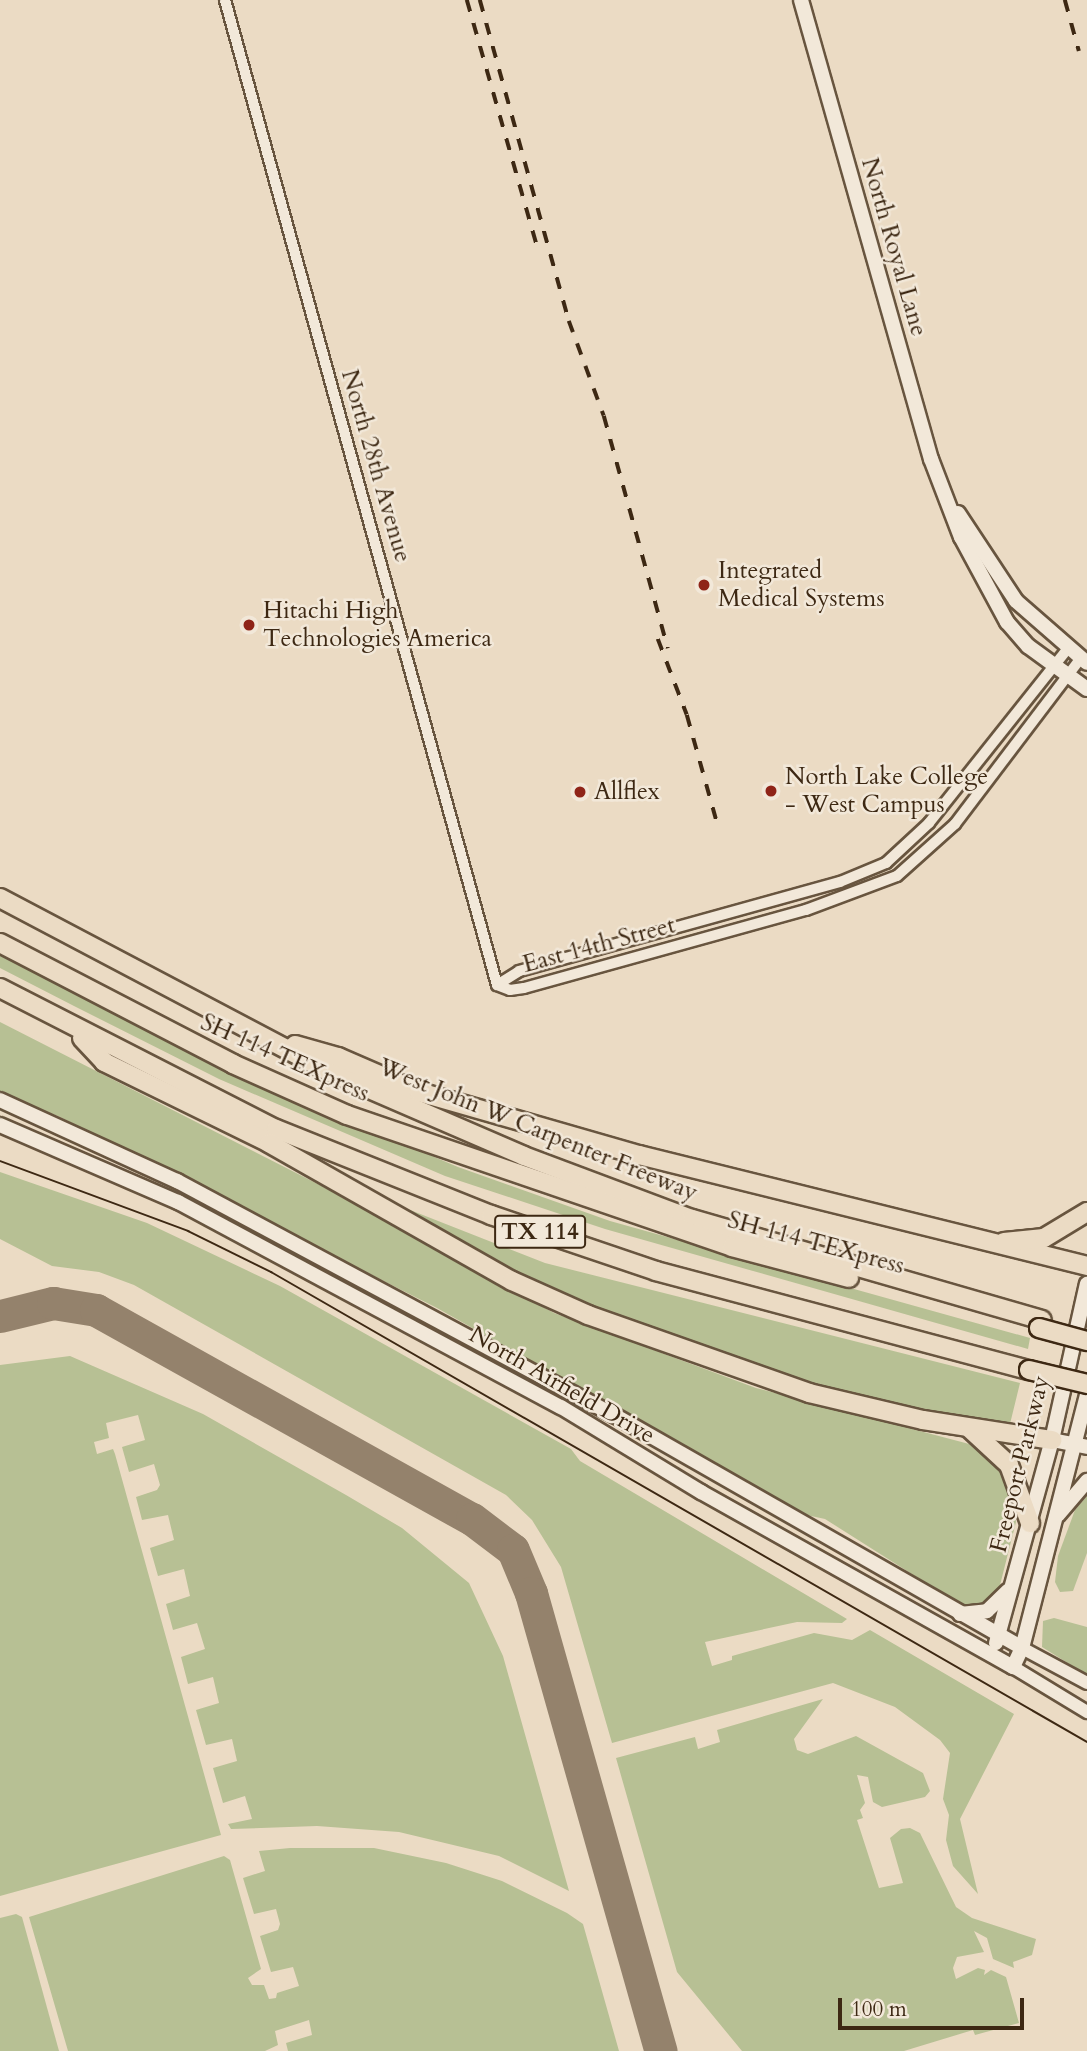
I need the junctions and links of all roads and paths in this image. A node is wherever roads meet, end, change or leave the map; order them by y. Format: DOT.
graph roads {
  1 [pos="225,0"];
  2 [pos="801,0"];
  3 [pos="950,504"];
  4 [pos="1068,648"];
  5 [pos="1084,661"];
  6 [pos="1056,664"];
  7 [pos="1068,674"];
  8 [pos="1087,689"];
  9 [pos="0,898"];
  10 [pos="0,930"];
  11 [pos="0,943"];
  12 [pos="62,976"];
  13 [pos="497,985"];
  14 [pos="0,988"];
  15 [pos="75,1030"];
  16 [pos="258,1034"];
  17 [pos="0,1100"];
  18 [pos="0,1125"];
  19 [pos="1087,1212"];
  20 [pos="989,1243"];
  21 [pos="1087,1266"];
  22 [pos="1087,1284"];
  23 [pos="1040,1324"];
  24 [pos="1087,1331"];
  25 [pos="1087,1340"];
  26 [pos="1087,1384"];
  27 [pos="1087,1394"];
  28 [pos="970,1429"];
  29 [pos="1052,1440"];
  30 [pos="1080,1445"];
  31 [pos="1087,1481"];
  32 [pos="1055,1518"];
  33 [pos="1030,1523"];
  34 [pos="1013,1584"];
  35 [pos="960,1614"];
  36 [pos="999,1637"];
  37 [pos="1022,1648"];
  38 [pos="992,1654"];
  39 [pos="1013,1667"];
  40 [pos="1087,1684"];
  41 [pos="1087,1712"];
  1 -- 13 [label="street, North 28th Avenue"];
  2 -- 3 [label="main road, North Royal Lane"];
  3 -- 4 [label="main road, North Royal Lane"];
  3 -- 6 [label="main road, North Royal Lane"];
  4 -- 5 [label="main road, North Royal Lane"];
  4 -- 6 [label="street, East 14th Street"];
  5 -- 7 [label="street, East 14th Street"];
  6 -- 7 [label="main road, North Royal Lane"];
  6 -- 13 [label="street, East 14th Street"];
  7 -- 8 [label="main road, North Royal Lane"];
  7 -- 13 [label="street, East 14th Street"];
  9 -- 16 [label="highway, West John W Carpenter Freeway / TX 114"];
  10 -- 12 [label="highway"];
  11 -- 12 [label="highway, SH 114 TEXpress"];
  12 -- 23 [label="highway, SH 114 TEXpress"];
  14 -- 15 [label="highway, TX 114"];
  15 -- 26 [label="highway, TX 114, bridge"];
  15 -- 28 [label="highway"];
  16 -- 20 [label="highway"];
  16 -- 23 [label="highway, West John W Carpenter Freeway / TX 114"];
  17 -- 35 [label="main road, North Airfield Drive"];
  18 -- 38 [label="main road, North Airfield Drive"];
  19 -- 20 [label="highway"];
  20 -- 21 [label="highway"];
  22 -- 29 [label="main road, Freeport Parkway"];
  23 -- 24 [label="highway, West John W Carpenter Freeway / TX 114"];
  23 -- 25 [label="highway, SH 114 TEXpress, bridge"];
  27 -- 30 [label="main road, Freeport Parkway"];
  28 -- 29 [label="highway"];
  28 -- 33 [label="highway"];
  29 -- 30 [label="main road"];
  29 -- 33 [label="main road, Freeport Parkway"];
  30 -- 32 [label="main road, Freeport Parkway"];
  31 -- 32 [label="main road"];
  32 -- 37 [label="main road, Freeport Parkway"];
  33 -- 34 [label="main road, Freeport Parkway"];
  34 -- 35 [label="main road"];
  34 -- 36 [label="main road, Freeport Parkway"];
  35 -- 36 [label="main road, North Airfield Drive"];
  36 -- 37 [label="main road, North Airfield Drive"];
  36 -- 38 [label="main road, Freeport Parkway"];
  37 -- 39 [label="main road, Freeport Parkway"];
  37 -- 40 [label="street, North Airfield Drive"];
  38 -- 39 [label="main road, North Airfield Drive"];
  39 -- 41 [label="street, North Airfield Drive"];
}
